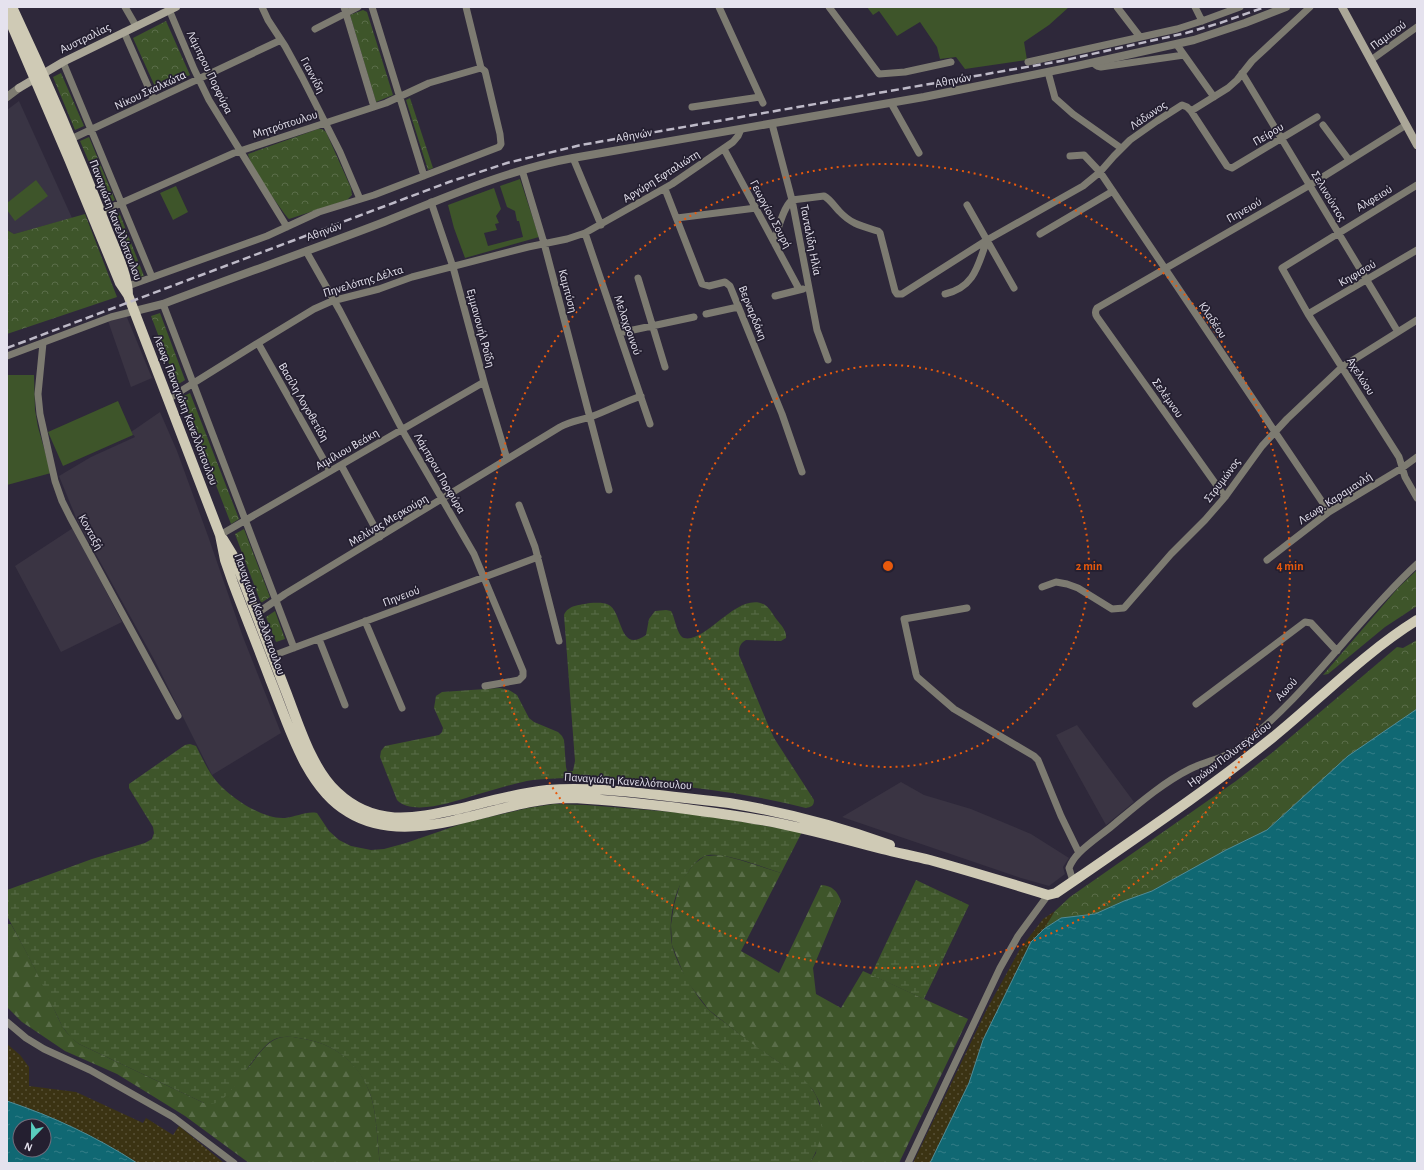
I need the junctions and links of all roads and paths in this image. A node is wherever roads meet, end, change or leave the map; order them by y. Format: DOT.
graph roads {
  1 [pos="12,7"];
  2 [pos="125,7"];
  3 [pos="262,7"];
  4 [pos="358,7"];
  5 [pos="372,7"];
  6 [pos="466,7"];
  7 [pos="719,7"];
  8 [pos="829,7"];
  9 [pos="1117,7"];
  10 [pos="1195,7"];
  11 [pos="1240,7"];
  12 [pos="1286,7"];
  13 [pos="1310,7"];
  14 [pos="1342,7"];
  15 [pos="171,8"];
  16 [pos="345,10"];
  17 [pos="7,14"];
  18 [pos="1202,21"];
  19 [pos="136,26"];
  20 [pos="1417,27"];
  21 [pos="315,29"];
  22 [pos="124,32"];
  23 [pos="1140,37"];
  24 [pos="281,40"];
  25 [pos="1177,45"];
  26 [pos="1184,55"];
  27 [pos="1371,60"];
  28 [pos="63,62"];
  29 [pos="951,62"];
  30 [pos="1028,62"];
  31 [pos="1093,63"];
  32 [pos="481,68"];
  33 [pos="1048,72"];
  34 [pos="1242,73"];
  35 [pos="39,76"];
  36 [pos="198,79"];
  37 [pos="19,88"];
  38 [pos="399,96"];
  39 [pos="7,97"];
  40 [pos="1214,97"];
  41 [pos="154,100"];
  42 [pos="891,103"];
  43 [pos="374,107"];
  44 [pos="692,107"];
  45 [pos="1191,111"];
  46 [pos="1317,117"];
  47 [pos="325,123"];
  48 [pos="772,124"];
  49 [pos="1323,125"];
  50 [pos="1406,126"];
  51 [pos="91,129"];
  52 [pos="741,130"];
  53 [pos="71,139"];
  54 [pos="1282,139"];
  55 [pos="1417,146"];
  56 [pos="1121,148"];
  57 [pos="724,149"];
  58 [pos="239,151"];
  59 [pos="919,153"];
  60 [pos="1070,156"];
  61 [pos="573,158"];
  62 [pos="1349,160"];
  63 [pos="522,170"];
  64 [pos="1100,172"];
  65 [pos="424,176"];
  66 [pos="1310,185"];
  67 [pos="1417,185"];
  68 [pos="665,188"];
  69 [pos="1113,191"];
  70 [pos="360,200"];
  71 [pos="792,200"];
  72 [pos="121,202"];
  73 [pos="431,202"];
  74 [pos="967,205"];
  75 [pos="756,208"];
  76 [pos="101,212"];
  77 [pos="677,218"];
  78 [pos="601,225"];
  79 [pos="287,227"];
  80 [pos="585,233"];
  81 [pos="1339,233"];
  82 [pos="1040,234"];
  83 [pos="987,240"];
  84 [pos="774,242"];
  85 [pos="544,243"];
  86 [pos="1417,250"];
  87 [pos="306,251"];
  88 [pos="453,267"];
  89 [pos="1164,268"];
  90 [pos="1282,268"];
  91 [pos="152,277"];
  92 [pos="638,278"];
  93 [pos="1366,281"];
  94 [pos="809,287"];
  95 [pos="1014,288"];
  96 [pos="799,289"];
  97 [pos="128,290"];
  98 [pos="945,294"];
  99 [pos="775,296"];
  100 [pos="334,300"];
  101 [pos="163,304"];
  102 [pos="738,307"];
  103 [pos="134,311"];
  104 [pos="1095,312"];
  105 [pos="706,314"];
  106 [pos="1308,314"];
  107 [pos="694,317"];
  108 [pos="1417,320"];
  109 [pos="653,325"];
  110 [pos="619,332"];
  111 [pos="1398,332"];
  112 [pos="43,343"];
  113 [pos="258,343"];
  114 [pos="7,356"];
  115 [pos="828,360"];
  116 [pos="666,367"];
  117 [pos="1342,367"];
  118 [pos="193,382"];
  119 [pos="484,382"];
  120 [pos="640,396"];
  121 [pos="168,399"];
  122 [pos="589,417"];
  123 [pos="650,424"];
  124 [pos="402,429"];
  125 [pos="1275,431"];
  126 [pos="1417,457"];
  127 [pos="507,459"];
  128 [pos="341,465"];
  129 [pos="1402,468"];
  130 [pos="330,471"];
  131 [pos="802,472"];
  132 [pos="609,490"];
  133 [pos="1225,496"];
  134 [pos="1417,498"];
  135 [pos="442,499"];
  136 [pos="519,505"];
  137 [pos="1329,512"];
  138 [pos="246,520"];
  139 [pos="220,535"];
  140 [pos="380,537"];
  141 [pos="538,556"];
  142 [pos="1267,560"];
  143 [pos="1417,564"];
  144 [pos="484,577"];
  145 [pos="1042,587"];
  146 [pos="276,600"];
  147 [pos="966,608"];
  148 [pos="256,614"];
  149 [pos="1417,620"];
  150 [pos="365,621"];
  151 [pos="319,639"];
  152 [pos="559,641"];
  153 [pos="294,648"];
  154 [pos="1337,651"];
  155 [pos="272,656"];
  156 [pos="485,686"];
  157 [pos="1196,704"];
  158 [pos="345,705"];
  159 [pos="402,708"];
  160 [pos="178,716"];
  161 [pos="1079,853"];
  162 [pos="929,860"];
  163 [pos="1073,881"];
  164 [pos="1048,895"];
  165 [pos="7,1022"];
  166 [pos="234,1163"];
  167 [pos="908,1163"];
  1 -- 35 [label="main road, Παναγιώτη Κανελλόπουλου"];
  2 -- 19 [label="street"];
  3 -- 24 [label="street, Γιαννίδη"];
  4 -- 16 [label="street"];
  5 -- 38 [label="street"];
  6 -- 32 [label="street"];
  7 -- 44 [label="street"];
  8 -- 29 [label="street"];
  9 -- 23 [label="street"];
  10 -- 18 [label="street"];
  11 -- 18 [label="street"];
  12 -- 25 [label="street, Αθηνών"];
  13 -- 34 [label="street"];
  14 -- 27 [label="main road"];
  15 -- 19 [label="main road, Αυστραλίας"];
  15 -- 36 [label="street, Λάμπρου Πορφύρα"];
  16 -- 21 [label="street"];
  16 -- 43 [label="street"];
  17 -- 35 [label="main road, Παναγιώτη Κανελλόπουλου"];
  18 -- 23 [label="street"];
  19 -- 22 [label="main road, Αυστραλίας"];
  20 -- 27 [label="street, Παμισού"];
  22 -- 28 [label="main road, Αυστραλίας"];
  22 -- 41 [label="street"];
  23 -- 30 [label="street"];
  24 -- 36 [label="street, Νίκου Σκαλκώτα"];
  24 -- 47 [label="street, Γιαννίδη"];
  25 -- 26 [label="street"];
  25 -- 31 [label="street, Αθηνών"];
  26 -- 31 [label="street"];
  26 -- 40 [label="street"];
  27 -- 50 [label="main road"];
  28 -- 35 [label="main road, Αυστραλίας"];
  28 -- 51 [label="street"];
  31 -- 33 [label="street, Αθηνών"];
  32 -- 38 [label="street, Μητρόπουλου"];
  32 -- 65 [label="street"];
  33 -- 42 [label="street, Αθηνών"];
  33 -- 56 [label="street"];
  34 -- 40 [label="street"];
  34 -- 54 [label="street, Σελινούντος"];
  35 -- 37 [label="main road, Αυστραλίας"];
  35 -- 53 [label="main road, Παναγιώτη Κανελλόπουλου"];
  35 -- 97 [label="main road, Παναγιώτη Κανελλόπουλου"];
  36 -- 41 [label="street, Νίκου Σκαλκώτα"];
  36 -- 58 [label="street, Λάμπρου Πορφύρα"];
  37 -- 39 [label="street, Αυστραλίας"];
  38 -- 43 [label="street, Μητρόπουλου"];
  38 -- 65 [label="street"];
  40 -- 45 [label="street"];
  41 -- 51 [label="street, Νίκου Σκαλκώτα"];
  42 -- 48 [label="street, Αθηνών"];
  42 -- 59 [label="street"];
  43 -- 47 [label="street, Μητρόπουλου"];
  45 -- 54 [label="street, Πείρου"];
  45 -- 56 [label="street, Λάδωνος"];
  46 -- 54 [label="street, Πείρου"];
  47 -- 58 [label="street, Μητρόπουλου"];
  47 -- 70 [label="street, Γιαννίδη"];
  48 -- 52 [label="street, Αθηνών"];
  48 -- 71 [label="street, Τανταλίδη Ηλία"];
  49 -- 62 [label="street"];
  50 -- 55 [label="main road"];
  50 -- 62 [label="street, Πηνειού"];
  51 -- 53 [label="street, Νίκου Σκαλκώτα"];
  51 -- 72 [label="street"];
  52 -- 57 [label="street, Αργύρη Εφταλιώτη"];
  52 -- 61 [label="street, Αθηνών"];
  53 -- 76 [label="main road, Παναγιώτη Κανελλόπουλου"];
  54 -- 66 [label="street, Σελινούντος"];
  56 -- 64 [label="street, Λάδωνος"];
  57 -- 68 [label="street, Αργύρη Εφταλιώτη"];
  57 -- 75 [label="street, Γεωργίου Σουρή"];
  58 -- 72 [label="street, Μητρόπουλου"];
  58 -- 79 [label="street, Λάμπρου Πορφύρα"];
  60 -- 64 [label="street, Κλαδέου"];
  61 -- 63 [label="street, Αθηνών"];
  61 -- 78 [label="street"];
  62 -- 66 [label="street, Πηνειού"];
  63 -- 73 [label="street, Αθηνών"];
  63 -- 85 [label="street, Καμπύση"];
  64 -- 69 [label="street, Κλαδέου"];
  64 -- 83 [label="street, Λάδωνος"];
  65 -- 70 [label="street"];
  66 -- 81 [label="street, Σελινούντος"];
  66 -- 89 [label="street, Πηνειού"];
  67 -- 81 [label="street, Αλφειού"];
  68 -- 77 [label="street, Βερναρδάκη"];
  68 -- 78 [label="street, Αργύρη Εφταλιώτη"];
  69 -- 82 [label="street"];
  69 -- 89 [label="street, Κλαδέου"];
  70 -- 79 [label="street"];
  71 -- 83 [label="street, Λάδωνος"];
  71 -- 84 [label="street"];
  71 -- 94 [label="street, Τανταλίδη Ηλία"];
  72 -- 76 [label="street, Μητρόπουλου"];
  72 -- 91 [label="street"];
  73 -- 87 [label="street, Αθηνών"];
  73 -- 88 [label="street, Εμμανουήλ Ροΐδη"];
  74 -- 83 [label="street"];
  75 -- 77 [label="street"];
  75 -- 84 [label="street, Γεωργίου Σουρή"];
  76 -- 97 [label="main road, Παναγιώτη Κανελλόπουλου"];
  77 -- 102 [label="street, Βερναρδάκη"];
  78 -- 80 [label="street, Αργύρη Εφταλιώτη"];
  79 -- 91 [label="street"];
  80 -- 85 [label="street, Πηνελόπης Δέλτα"];
  80 -- 110 [label="street, Μελαχροινού"];
  81 -- 90 [label="street, Αλφειού"];
  81 -- 93 [label="street, Σελινούντος"];
  83 -- 95 [label="street"];
  83 -- 98 [label="street"];
  84 -- 96 [label="street, Γεωργίου Σουρή"];
  85 -- 88 [label="street, Πηνελόπης Δέλτα"];
  85 -- 122 [label="street, Καμπύση"];
  86 -- 93 [label="street, Κηφισού"];
  87 -- 100 [label="street, Λάμπρου Πορφύρα"];
  87 -- 101 [label="street, Αθηνών"];
  88 -- 100 [label="street, Πηνελόπης Δέλτα"];
  88 -- 119 [label="street, Εμμανουήλ Ροΐδη"];
  89 -- 104 [label="street, Πηνειού"];
  89 -- 125 [label="street, Κλαδέου"];
  90 -- 106 [label="street, Αχελώου"];
  91 -- 97 [label="street"];
  92 -- 109 [label="street"];
  93 -- 106 [label="street, Κηφισού"];
  93 -- 111 [label="street, Σελινούντος"];
  94 -- 96 [label="street"];
  94 -- 115 [label="street, Τανταλίδη Ηλία"];
  96 -- 99 [label="street"];
  97 -- 103 [label="main road, Λεωφ. Παναγιώτη Κανελλόπουλου"];
  100 -- 113 [label="street, Πηνελόπης Δέλτα"];
  100 -- 124 [label="street, Λάμπρου Πορφύρα"];
  101 -- 103 [label="street, Αθηνών"];
  101 -- 118 [label="street"];
  102 -- 105 [label="street"];
  102 -- 131 [label="street, Βερναρδάκη"];
  103 -- 112 [label="street, Αθηνών"];
  103 -- 121 [label="main road, Λεωφ. Παναγιώτη Κανελλόπουλου"];
  104 -- 133 [label="street, Σελέμνου"];
  106 -- 117 [label="street, Αχελώου"];
  107 -- 109 [label="street"];
  108 -- 111 [label="street, Στρυμώνος"];
  109 -- 110 [label="street"];
  109 -- 116 [label="street"];
  110 -- 120 [label="street, Μελαχροινού"];
  111 -- 117 [label="street, Στρυμώνος"];
  112 -- 114 [label="street, Αθηνών"];
  112 -- 160 [label="street, Κονταξή"];
  113 -- 118 [label="street, Πηνελόπης Δέλτα"];
  113 -- 130 [label="street, Βασίλη Λογοθετίδη"];
  117 -- 125 [label="street, Στρυμώνος"];
  117 -- 129 [label="street, Αχελώου"];
  118 -- 121 [label="street, Πηνελόπης Δέλτα"];
  118 -- 138 [label="street"];
  119 -- 124 [label="street, Αιμίλιου Βεάκη"];
  119 -- 127 [label="street, Εμμανουήλ Ροΐδη"];
  120 -- 122 [label="street, Μελίνας Μερκούρη"];
  120 -- 123 [label="street, Μελαχροινού"];
  121 -- 139 [label="main road, Λεωφ. Παναγιώτη Κανελλόπουλου"];
  122 -- 127 [label="street, Μελίνας Μερκούρη"];
  122 -- 132 [label="street, Καμπύση"];
  124 -- 128 [label="street, Αιμίλιου Βεάκη"];
  124 -- 135 [label="street, Λάμπρου Πορφύρα"];
  125 -- 133 [label="street, Στρυμώνος"];
  125 -- 137 [label="street, Κλαδέου"];
  126 -- 129 [label="street, Λεωφ. Καραμανλή"];
  127 -- 135 [label="street, Μελίνας Μερκούρη"];
  128 -- 130 [label="street, Αιμίλιου Βεάκη"];
  128 -- 140 [label="street"];
  129 -- 134 [label="street, Αχελώου"];
  129 -- 137 [label="street, Λεωφ. Καραμανλή"];
  130 -- 138 [label="street, Αιμίλιου Βεάκη"];
  133 -- 145 [label="street, Στρυμώνος"];
  135 -- 140 [label="street, Μελίνας Μερκούρη"];
  135 -- 144 [label="street, Λάμπρου Πορφύρα"];
  136 -- 141 [label="street"];
  137 -- 142 [label="street, Λεωφ. Καραμανλή"];
  138 -- 139 [label="street, Αιμίλιου Βεάκη"];
  138 -- 146 [label="street"];
  139 -- 148 [label="main road, Παναγιώτη Κανελλόπουλου"];
  139 -- 162 [label="main road, Παναγιώτη Κανελλόπουλου"];
  140 -- 146 [label="street, Μελίνας Μερκούρη"];
  141 -- 144 [label="street, Πηνειού"];
  141 -- 152 [label="street"];
  143 -- 154 [label="street, Αωού"];
  144 -- 150 [label="street, Πηνειού"];
  144 -- 156 [label="street, Λάμπρου Πορφύρα"];
  146 -- 148 [label="street, Μελίνας Μερκούρη"];
  146 -- 153 [label="street"];
  147 -- 161 [label="street"];
  148 -- 155 [label="main road, Παναγιώτη Κανελλόπουλου"];
  149 -- 163 [label="main road, Ηρώων Πολυτεχνείου"];
  150 -- 151 [label="street, Πηνειού"];
  150 -- 159 [label="street"];
  151 -- 153 [label="street, Πηνειού"];
  151 -- 158 [label="street"];
  153 -- 155 [label="street, Πηνειού"];
  154 -- 157 [label="street"];
  154 -- 161 [label="street, Αωού"];
  155 -- 162 [label="main road, Παναγιώτη Κανελλόπουλου"];
  161 -- 163 [label="street, Αωού"];
  162 -- 164 [label="main road, Παναγιώτη Κανελλόπουλου"];
  163 -- 164 [label="main road, Ηρώων Πολυτεχνείου"];
  164 -- 167 [label="street"];
  165 -- 166 [label="street"];
}
